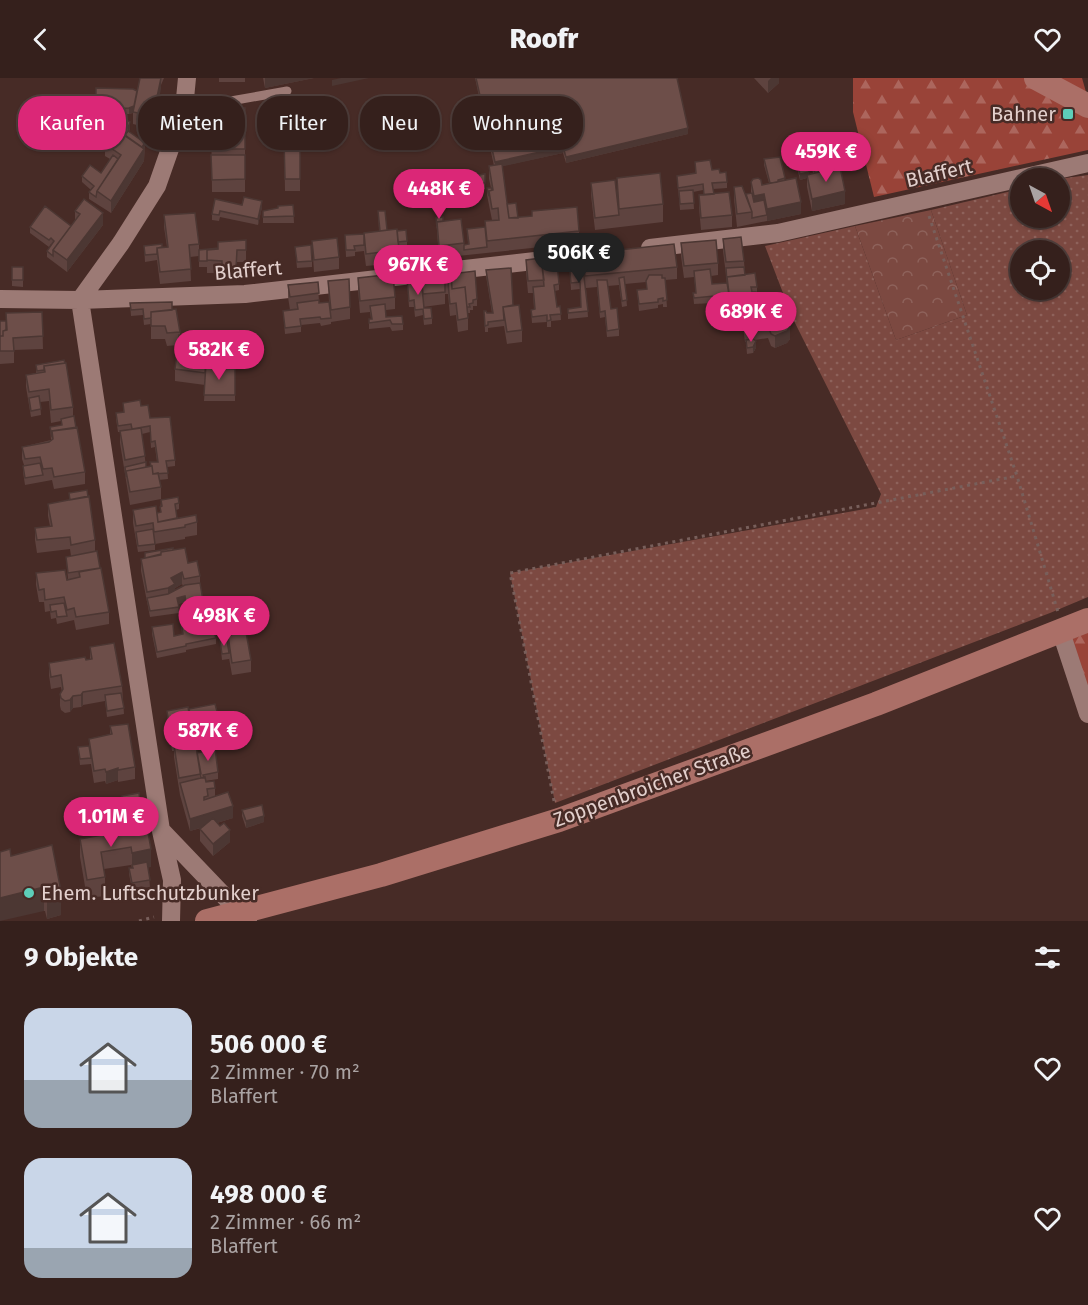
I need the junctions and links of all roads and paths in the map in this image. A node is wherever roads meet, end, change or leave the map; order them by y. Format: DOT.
graph roads {
  1 [pos="187,78"];
  2 [pos="1036,78"];
  3 [pos="288,91"];
  4 [pos="185,96"];
  5 [pos="245,99"];
  6 [pos="1088,106"];
  7 [pos="169,150"];
  8 [pos="1088,163"];
  9 [pos="924,200"];
  10 [pos="0,299"];
  11 [pos="80,300"];
  12 [pos="1017,476"];
  13 [pos="1088,620"];
  14 [pos="1061,632"];
  15 [pos="1088,714"];
  16 [pos="560,820"];
  17 [pos="161,830"];
  18 [pos="243,916"];
  19 [pos="171,917"];
  20 [pos="139,921"];
  21 [pos="207,921"];
  1 -- 4 [label="street"];
  2 -- 6 [label="main road"];
  3 -- 5 [label="lane"];
  7 -- 11 [label="street"];
  8 -- 9 [label="street, Blaffert"];
  9 -- 11 [label="street, Blaffert"];
  9 -- 12 [label="path"];
  10 -- 11 [label="street, Blaffert"];
  11 -- 17 [label="street"];
  12 -- 14 [label="path"];
  12 -- 16 [label="path"];
  13 -- 14 [label="main road, Zoppenbroicher Straße"];
  14 -- 15 [label="street"];
  14 -- 16 [label="main road, Zoppenbroicher Straße"];
  16 -- 18 [label="main road, Zoppenbroicher Straße"];
  17 -- 18 [label="street"];
  17 -- 19 [label="street"];
  18 -- 21 [label="main road, Zoppenbroicher Straße"];
  19 -- 20 [label="path"];
}
